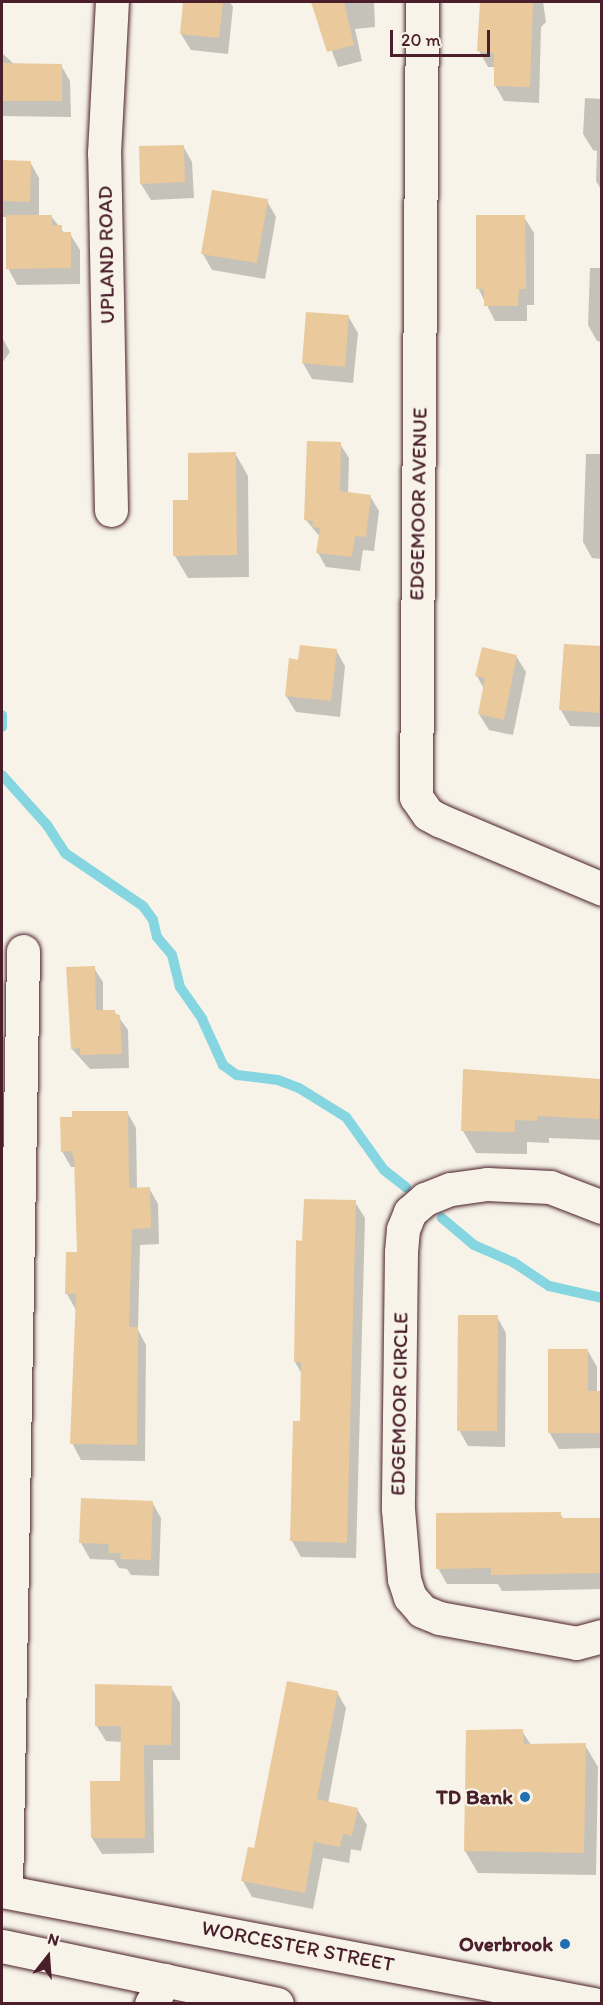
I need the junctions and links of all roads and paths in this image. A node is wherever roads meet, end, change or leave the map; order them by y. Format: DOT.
graph roads {
  1 [pos="112,2"];
  2 [pos="422,2"];
  3 [pos="111,510"];
  4 [pos="602,889"];
  5 [pos="24,951"];
  6 [pos="602,1208"];
  7 [pos="602,1636"];
  8 [pos="4,1891"];
  9 [pos="2,1946"];
  10 [pos="158,1992"];
  11 [pos="277,2004"];
  12 [pos="594,2004"];
  1 -- 3 [label="main road, UPLAND ROAD"];
  2 -- 4 [label="main road, EDGEMOOR AVENUE"];
  5 -- 8 [label="main road"];
  6 -- 7 [label="main road, EDGEMOOR CIRCLE"];
  8 -- 12 [label="main road, WORCESTER STREET"];
  9 -- 10 [label="main road"];
  10 -- 11 [label="main road"];
}
